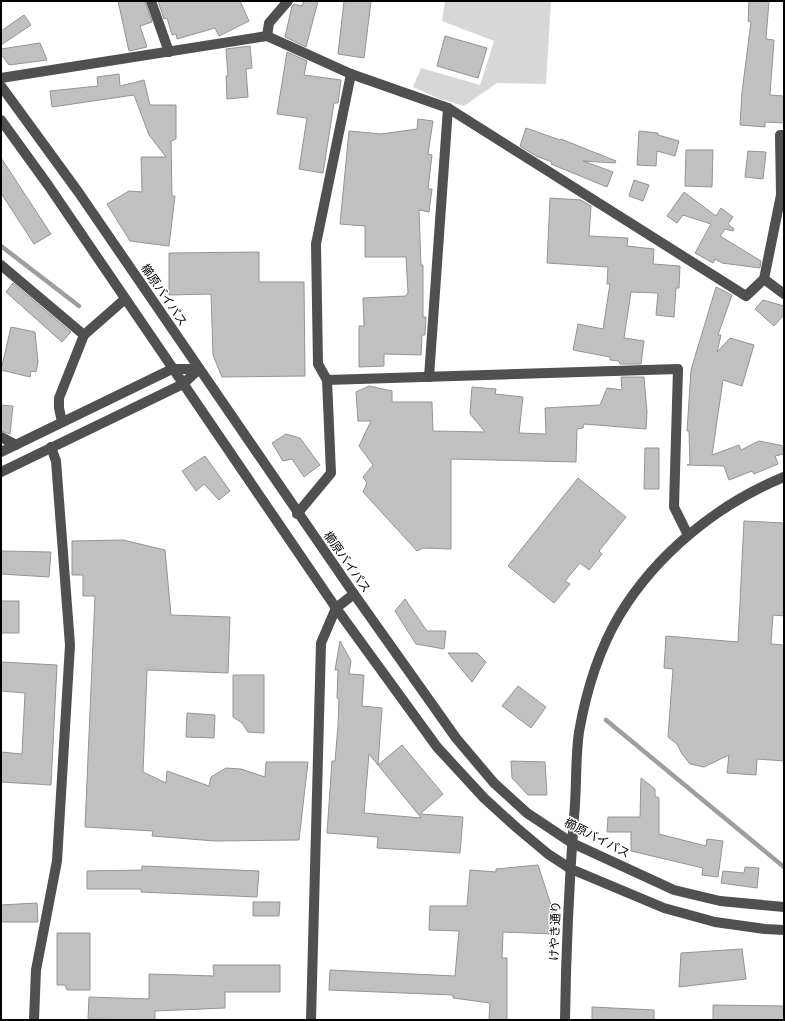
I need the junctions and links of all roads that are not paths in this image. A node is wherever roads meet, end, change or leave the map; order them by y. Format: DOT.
graph roads {
  1 [pos="151,1"];
  2 [pos="288,1"];
  3 [pos="267,36"];
  4 [pos="169,52"];
  5 [pos="351,74"];
  6 [pos="1,78"];
  7 [pos="1,86"];
  8 [pos="448,108"];
  9 [pos="1,120"];
  10 [pos="784,135"];
  11 [pos="1,265"];
  12 [pos="764,279"];
  13 [pos="784,294"];
  14 [pos="125,299"];
  15 [pos="84,335"];
  16 [pos="172,369"];
  17 [pos="199,369"];
  18 [pos="429,377"];
  19 [pos="327,380"];
  20 [pos="183,384"];
  21 [pos="62,422"];
  22 [pos="1,437"];
  23 [pos="16,445"];
  24 [pos="51,447"];
  25 [pos="1,452"];
  26 [pos="1,472"];
  27 [pos="784,477"];
  28 [pos="297,514"];
  29 [pos="688,535"];
  30 [pos="354,594"];
  31 [pos="336,608"];
  32 [pos="572,843"];
  33 [pos="571,870"];
  34 [pos="784,907"];
  35 [pos="784,930"];
  36 [pos="34,1020"];
  37 [pos="311,1020"];
  38 [pos="565,1020"];
  1 -- 4 [label="street"];
  2 -- 3 [label="street"];
  3 -- 4 [label="street"];
  3 -- 5 [label="street"];
  4 -- 6 [label="street"];
  5 -- 8 [label="street"];
  5 -- 19 [label="street"];
  7 -- 17 [label="street, 櫛原バイパス"];
  8 -- 12 [label="street"];
  8 -- 18 [label="street"];
  9 -- 14 [label="street"];
  10 -- 12 [label="street"];
  11 -- 15 [label="street"];
  12 -- 13 [label="street"];
  14 -- 15 [label="street"];
  14 -- 16 [label="street"];
  15 -- 21 [label="street"];
  16 -- 17 [label="street"];
  16 -- 20 [label="street"];
  16 -- 21 [label="street"];
  17 -- 20 [label="street"];
  17 -- 28 [label="street, 櫛原バイパス"];
  18 -- 19 [label="street"];
  18 -- 29 [label="street"];
  19 -- 28 [label="street"];
  20 -- 24 [label="street"];
  20 -- 31 [label="street"];
  21 -- 23 [label="street"];
  22 -- 23 [label="street"];
  23 -- 25 [label="street"];
  24 -- 26 [label="street"];
  24 -- 36 [label="street"];
  27 -- 29 [label="street, けやき通り"];
  28 -- 30 [label="street, 櫛原バイパス"];
  29 -- 32 [label="street, けやき通り"];
  30 -- 31 [label="street"];
  30 -- 32 [label="street, 櫛原バイパス"];
  31 -- 33 [label="street"];
  31 -- 37 [label="street"];
  32 -- 33 [label="street, けやき通り"];
  32 -- 34 [label="street, 櫛原バイパス"];
  33 -- 35 [label="street"];
  33 -- 38 [label="street, けやき通り"];
}
